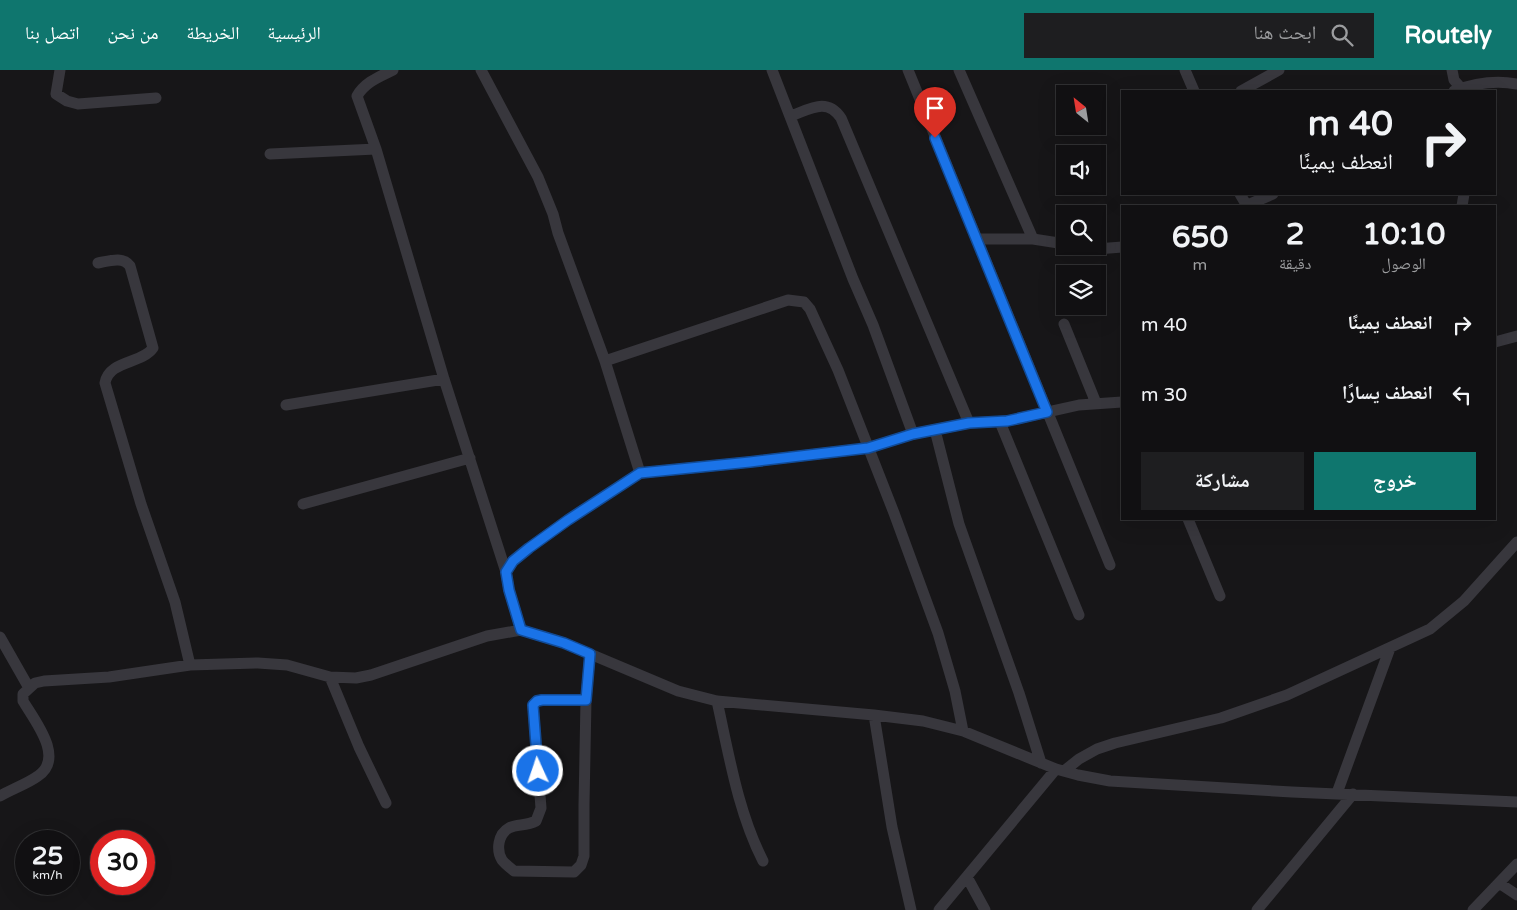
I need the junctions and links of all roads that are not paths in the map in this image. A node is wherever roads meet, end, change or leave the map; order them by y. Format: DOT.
graph roads {
  1 [pos="60,70"];
  2 [pos="393,70"];
  3 [pos="481,70"];
  4 [pos="772,70"];
  5 [pos="908,70"];
  6 [pos="959,70"];
  7 [pos="1185,70"];
  8 [pos="1279,70"];
  9 [pos="1452,70"];
  10 [pos="1517,84"];
  11 [pos="1486,87"];
  12 [pos="1194,90"];
  13 [pos="1243,90"];
  14 [pos="1458,90"];
  15 [pos="156,98"];
  16 [pos="791,116"];
  17 [pos="376,150"];
  18 [pos="270,154"];
  19 [pos="1271,195"];
  20 [pos="1248,205"];
  21 [pos="976,239"];
  22 [pos="1033,239"];
  23 [pos="1056,243"];
  24 [pos="1121,247"];
  25 [pos="1106,248"];
  26 [pos="98,263"];
  27 [pos="1064,324"];
  28 [pos="1517,336"];
  29 [pos="1496,342"];
  30 [pos="605,361"];
  31 [pos="444,379"];
  32 [pos="1121,402"];
  33 [pos="1096,403"];
  34 [pos="286,405"];
  35 [pos="1047,412"];
  36 [pos="1000,422"];
  37 [pos="969,423"];
  38 [pos="935,430"];
  39 [pos="913,434"];
  40 [pos="868,448"];
  41 [pos="470,458"];
  42 [pos="640,473"];
  43 [pos="303,504"];
  44 [pos="1188,520"];
  45 [pos="1517,542"];
  46 [pos="1110,565"];
  47 [pos="506,572"];
  48 [pos="1220,596"];
  49 [pos="1079,615"];
  50 [pos="521,630"];
  51 [pos="0,638"];
  52 [pos="1390,648"];
  53 [pos="590,654"];
  54 [pos="190,666"];
  55 [pos="330,677"];
  56 [pos="29,688"];
  57 [pos="586,700"];
  58 [pos="717,702"];
  59 [pos="874,715"];
  60 [pos="963,731"];
  61 [pos="1041,763"];
  62 [pos="1060,770"];
  63 [pos="1337,793"];
  64 [pos="1353,794"];
  65 [pos="0,796"];
  66 [pos="1517,802"];
  67 [pos="386,803"];
  68 [pos="763,861"];
  69 [pos="1517,864"];
  70 [pos="966,877"];
  71 [pos="1499,883"];
  72 [pos="1517,895"];
  73 [pos="911,910"];
  74 [pos="939,910"];
  75 [pos="985,910"];
  76 [pos="1257,910"];
  77 [pos="1473,910"];
  1 -- 15 [label="street"];
  2 -- 17 [label="street"];
  3 -- 30 [label="street"];
  4 -- 16 [label="street"];
  5 -- 21 [label="street"];
  6 -- 22 [label="street"];
  7 -- 12 [label="street"];
  8 -- 13 [label="street"];
  9 -- 14 [label="street"];
  10 -- 11 [label="street"];
  11 -- 14 [label="street"];
  16 -- 37 [label="street"];
  16 -- 39 [label="street"];
  17 -- 18 [label="street"];
  17 -- 31 [label="street"];
  19 -- 20 [label="street"];
  21 -- 22 [label="street"];
  21 -- 35 [label="street"];
  22 -- 23 [label="street"];
  24 -- 25 [label="street"];
  26 -- 54 [label="street"];
  27 -- 33 [label="street"];
  28 -- 29 [label="street"];
  30 -- 40 [label="street"];
  30 -- 42 [label="street"];
  31 -- 34 [label="street"];
  31 -- 41 [label="street"];
  32 -- 33 [label="street"];
  33 -- 35 [label="street"];
  35 -- 36 [label="street"];
  35 -- 46 [label="street"];
  36 -- 37 [label="street"];
  36 -- 49 [label="street"];
  37 -- 38 [label="street"];
  38 -- 39 [label="street"];
  38 -- 61 [label="street"];
  39 -- 40 [label="street"];
  40 -- 42 [label="street"];
  40 -- 60 [label="street"];
  41 -- 43 [label="street"];
  41 -- 47 [label="street"];
  42 -- 47 [label="street"];
  44 -- 48 [label="street"];
  45 -- 52 [label="street"];
  47 -- 50 [label="street"];
  50 -- 53 [label="street"];
  50 -- 55 [label="street"];
  51 -- 56 [label="street"];
  52 -- 62 [label="street"];
  52 -- 63 [label="street"];
  53 -- 57 [label="street"];
  53 -- 58 [label="street"];
  54 -- 55 [label="street"];
  54 -- 56 [label="street"];
  55 -- 67 [label="street"];
  56 -- 65 [label="street"];
  57 -- 57 [label="street"];
  58 -- 59 [label="street"];
  58 -- 68 [label="street"];
  59 -- 60 [label="street"];
  59 -- 73 [label="street"];
  60 -- 61 [label="street"];
  61 -- 62 [label="street"];
  62 -- 63 [label="street"];
  62 -- 70 [label="street"];
  63 -- 64 [label="street"];
  64 -- 66 [label="street"];
  64 -- 76 [label="street"];
  69 -- 71 [label="street"];
  70 -- 74 [label="street"];
  70 -- 75 [label="street"];
  71 -- 72 [label="street"];
  71 -- 77 [label="street"];
}
